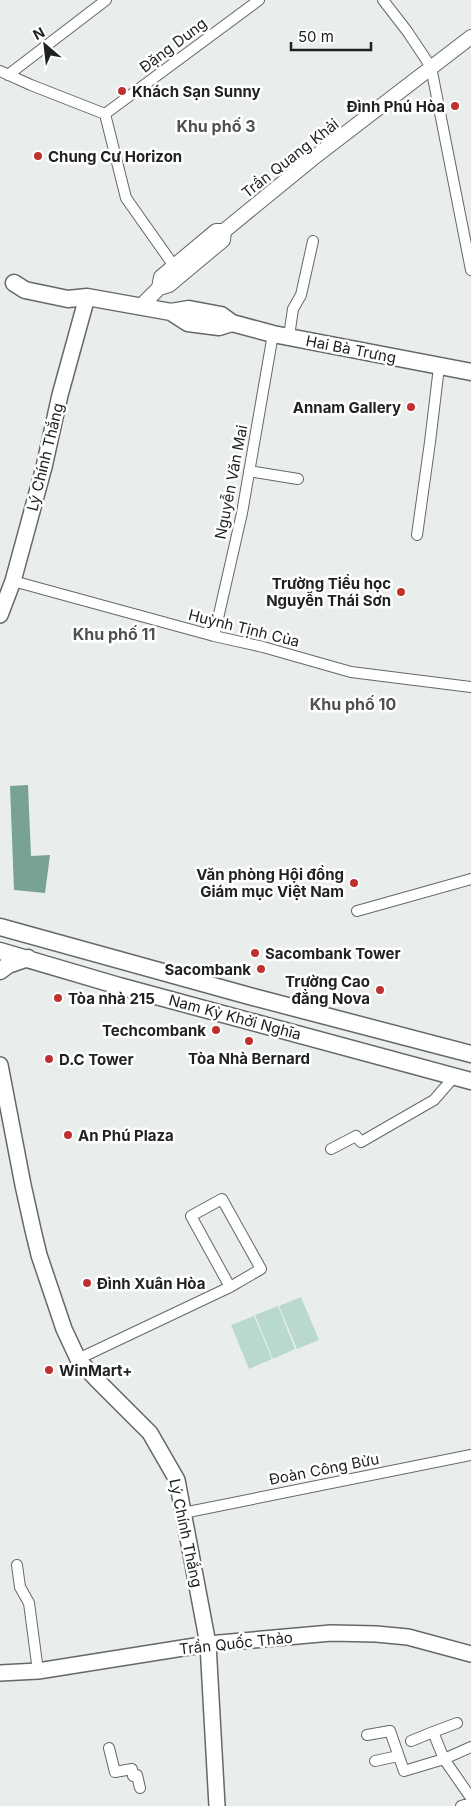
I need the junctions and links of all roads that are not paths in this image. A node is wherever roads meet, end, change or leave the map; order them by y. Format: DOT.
graph roads {
  1 [pos="106,0"];
  2 [pos="259,0"];
  3 [pos="383,0"];
  4 [pos="471,37"];
  5 [pos="431,67"];
  6 [pos="4,73"];
  7 [pos="105,114"];
  8 [pos="224,231"];
  9 [pos="313,241"];
  10 [pos="174,266"];
  11 [pos="471,270"];
  12 [pos="7,282"];
  13 [pos="159,288"];
  14 [pos="86,297"];
  15 [pos="140,307"];
  16 [pos="281,335"];
  17 [pos="439,367"];
  18 [pos="471,372"];
  19 [pos="249,471"];
  20 [pos="298,479"];
  21 [pos="417,535"];
  22 [pos="13,580"];
  23 [pos="0,616"];
  24 [pos="214,636"];
  25 [pos="471,687"];
  26 [pos="471,879"];
  27 [pos="357,911"];
  28 [pos="0,927"];
  29 [pos="0,951"];
  30 [pos="28,958"];
  31 [pos="0,971"];
  32 [pos="471,1054"];
  33 [pos="0,1065"];
  34 [pos="454,1078"];
  35 [pos="471,1081"];
  36 [pos="331,1149"];
  37 [pos="230,1287"];
  38 [pos="78,1359"];
  39 [pos="471,1455"];
  40 [pos="183,1513"];
  41 [pos="17,1565"];
  42 [pos="208,1644"];
  43 [pos="471,1654"];
  44 [pos="38,1670"];
  45 [pos="0,1673"];
  46 [pos="457,1723"];
  47 [pos="433,1732"];
  48 [pos="367,1735"];
  49 [pos="412,1741"];
  50 [pos="471,1747"];
  51 [pos="109,1748"];
  52 [pos="398,1756"];
  53 [pos="444,1759"];
  54 [pos="375,1761"];
  55 [pos="140,1788"];
  56 [pos="471,1798"];
  57 [pos="471,1803"];
  58 [pos="217,1806"];
  59 [pos="461,1806"];
  1 -- 6 [label="street"];
  2 -- 7 [label="street, Đặng Dung"];
  3 -- 5 [label="street"];
  4 -- 5 [label="street, Trần Quang Khải"];
  5 -- 8 [label="street, Trần Quang Khải"];
  5 -- 11 [label="street"];
  6 -- 7 [label="street"];
  7 -- 10 [label="street"];
  8 -- 10 [label="street, Trần Quang Khải"];
  8 -- 13 [label="street, Trần Quang Khải"];
  9 -- 16 [label="street, Nguyễn Văn Mai"];
  10 -- 13 [label="street, Trần Quang Khải"];
  12 -- 14 [label="main road, Hai Bà Trưng"];
  13 -- 15 [label="street, Trần Quang Khải"];
  14 -- 15 [label="main road, Hai Bà Trưng"];
  14 -- 22 [label="main road, Lý Chính Thắng"];
  15 -- 16 [label="main road, Hai Bà Trưng"];
  16 -- 17 [label="main road, Hai Bà Trưng"];
  16 -- 19 [label="street, Nguyễn Văn Mai"];
  17 -- 18 [label="main road, Hai Bà Trưng"];
  17 -- 21 [label="street"];
  19 -- 20 [label="street"];
  19 -- 24 [label="street, Nguyễn Văn Mai"];
  22 -- 23 [label="main road, Lý Chính Thắng"];
  22 -- 24 [label="street, Huỳnh Tịnh Của"];
  24 -- 25 [label="street, Huỳnh Tịnh Của"];
  26 -- 27 [label="street"];
  28 -- 32 [label="main road, Nam Kỳ Khởi Nghĩa"];
  29 -- 30 [label="main road, Nam Kỳ Khởi Nghĩa"];
  30 -- 31 [label="main road"];
  30 -- 34 [label="main road, Nam Kỳ Khởi Nghĩa"];
  33 -- 38 [label="main road, Lý Chính Thắng"];
  34 -- 35 [label="main road, Nam Kỳ Khởi Nghĩa"];
  34 -- 36 [label="street"];
  37 -- 37 [label="street"];
  37 -- 38 [label="street"];
  38 -- 40 [label="main road, Lý Chính Thắng"];
  39 -- 40 [label="street, Đoàn Công Bửu"];
  40 -- 42 [label="main road, Lý Chính Thắng"];
  41 -- 44 [label="street"];
  42 -- 43 [label="main road, Trần Quốc Thảo"];
  42 -- 44 [label="main road, Trần Quốc Thảo"];
  42 -- 58 [label="main road, Lý Chính Thắng"];
  44 -- 45 [label="main road, Trần Quốc Thảo"];
  46 -- 47 [label="street"];
  47 -- 49 [label="street"];
  47 -- 53 [label="street"];
  48 -- 52 [label="street"];
  50 -- 53 [label="street"];
  51 -- 55 [label="street"];
  52 -- 53 [label="street"];
  52 -- 54 [label="street"];
  53 -- 56 [label="street"];
  57 -- 59 [label="street"];
}
